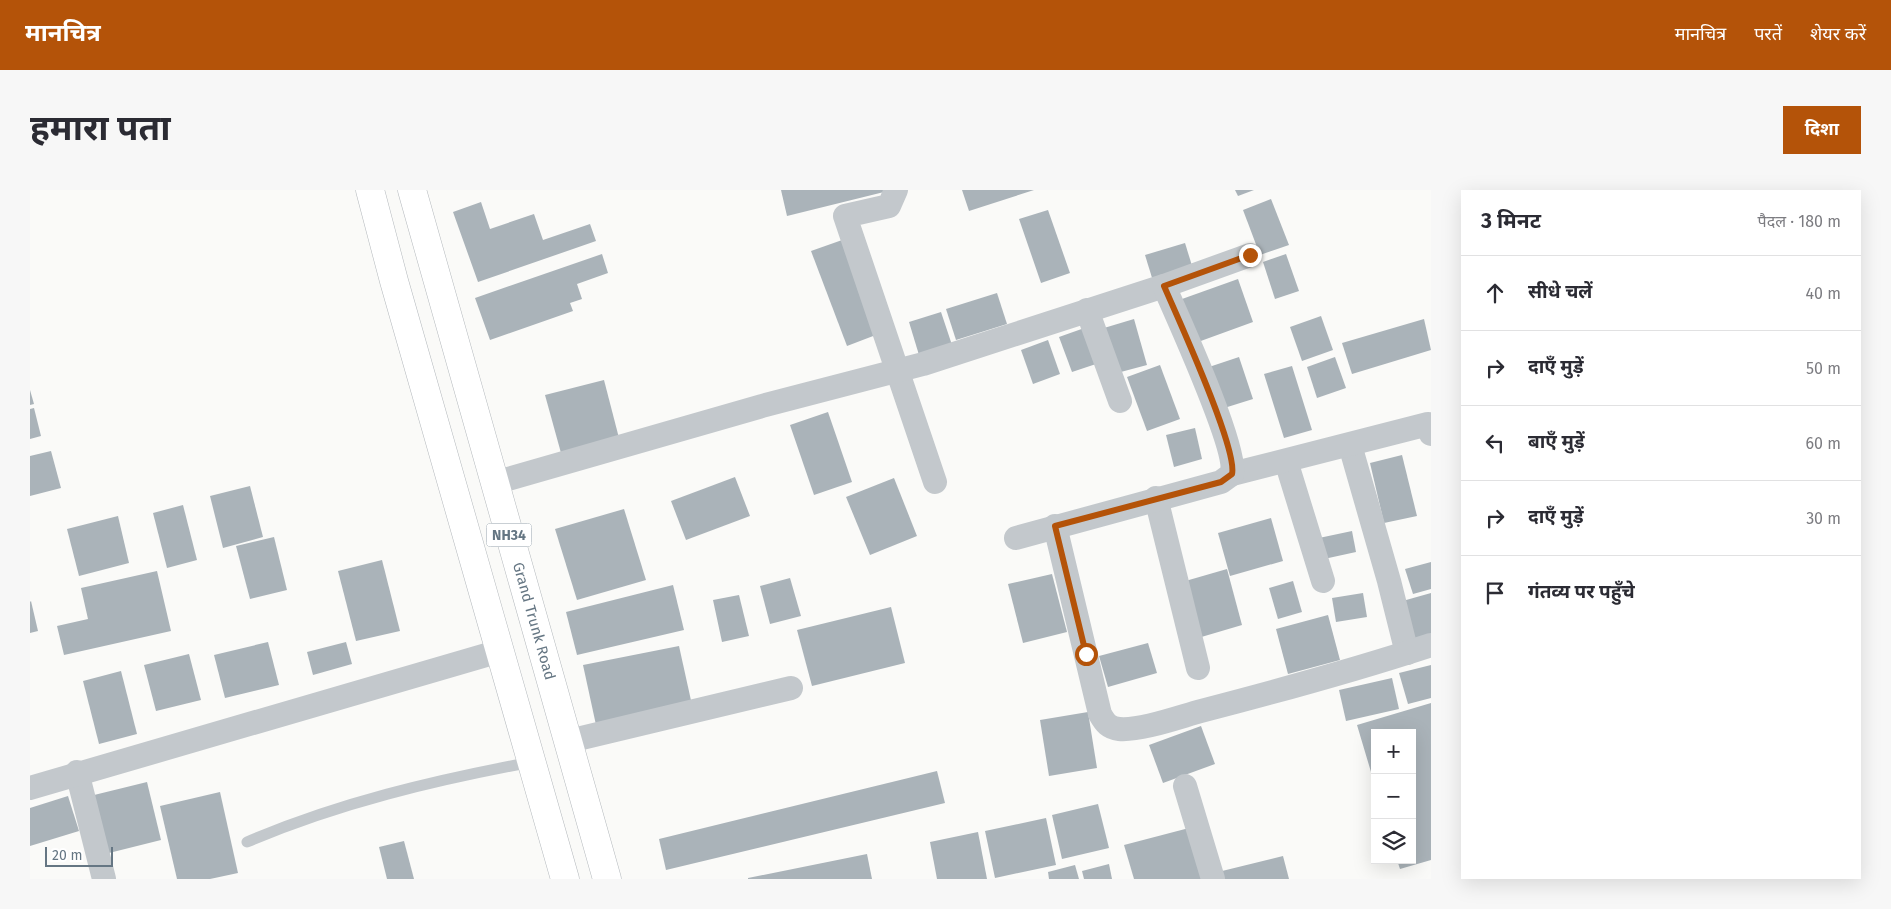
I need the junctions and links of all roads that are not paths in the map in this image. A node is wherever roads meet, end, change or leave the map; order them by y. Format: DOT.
graph roads {
  1 [pos="370,190"];
  2 [pos="412,190"];
  3 [pos="896,190"];
  4 [pos="1250,255"];
  5 [pos="1164,286"];
  6 [pos="1087,310"];
  7 [pos="897,371"];
  8 [pos="1120,401"];
  9 [pos="1431,434"];
  10 [pos="1350,444"];
  11 [pos="1286,461"];
  12 [pos="1232,474"];
  13 [pos="934,482"];
  14 [pos="494,483"];
  15 [pos="1156,498"];
  16 [pos="1055,526"];
  17 [pos="1016,538"];
  18 [pos="1323,581"];
  19 [pos="1431,645"];
  20 [pos="500,651"];
  21 [pos="1407,653"];
  22 [pos="1198,668"];
  23 [pos="790,688"];
  24 [pos="569,741"];
  25 [pos="532,762"];
  26 [pos="77,772"];
  27 [pos="1185,786"];
  28 [pos="30,788"];
  29 [pos="247,842"];
  30 [pos="104,879"];
  31 [pos="565,879"];
  32 [pos="607,879"];
  33 [pos="1213,879"];
  1 -- 20 [label="highway, NH34"];
  2 -- 14 [label="highway, Grand Trunk Road / NH34"];
  3 -- 7 [label="street"];
  4 -- 5 [label="street"];
  5 -- 6 [label="street"];
  5 -- 12 [label="street"];
  6 -- 7 [label="street"];
  6 -- 8 [label="street"];
  7 -- 13 [label="street"];
  7 -- 14 [label="street"];
  9 -- 10 [label="street"];
  10 -- 11 [label="street"];
  10 -- 21 [label="street"];
  11 -- 12 [label="street"];
  11 -- 18 [label="street"];
  12 -- 15 [label="street"];
  14 -- 24 [label="highway, Grand Trunk Road / NH34"];
  15 -- 16 [label="street"];
  15 -- 22 [label="street"];
  16 -- 17 [label="street"];
  16 -- 21 [label="street"];
  19 -- 21 [label="street"];
  20 -- 25 [label="highway, NH34"];
  20 -- 26 [label="street"];
  23 -- 24 [label="street"];
  24 -- 32 [label="highway, Grand Trunk Road / NH34"];
  25 -- 29 [label="lane"];
  25 -- 31 [label="highway, NH34"];
  26 -- 28 [label="street"];
  26 -- 30 [label="street"];
  27 -- 33 [label="street"];
}
